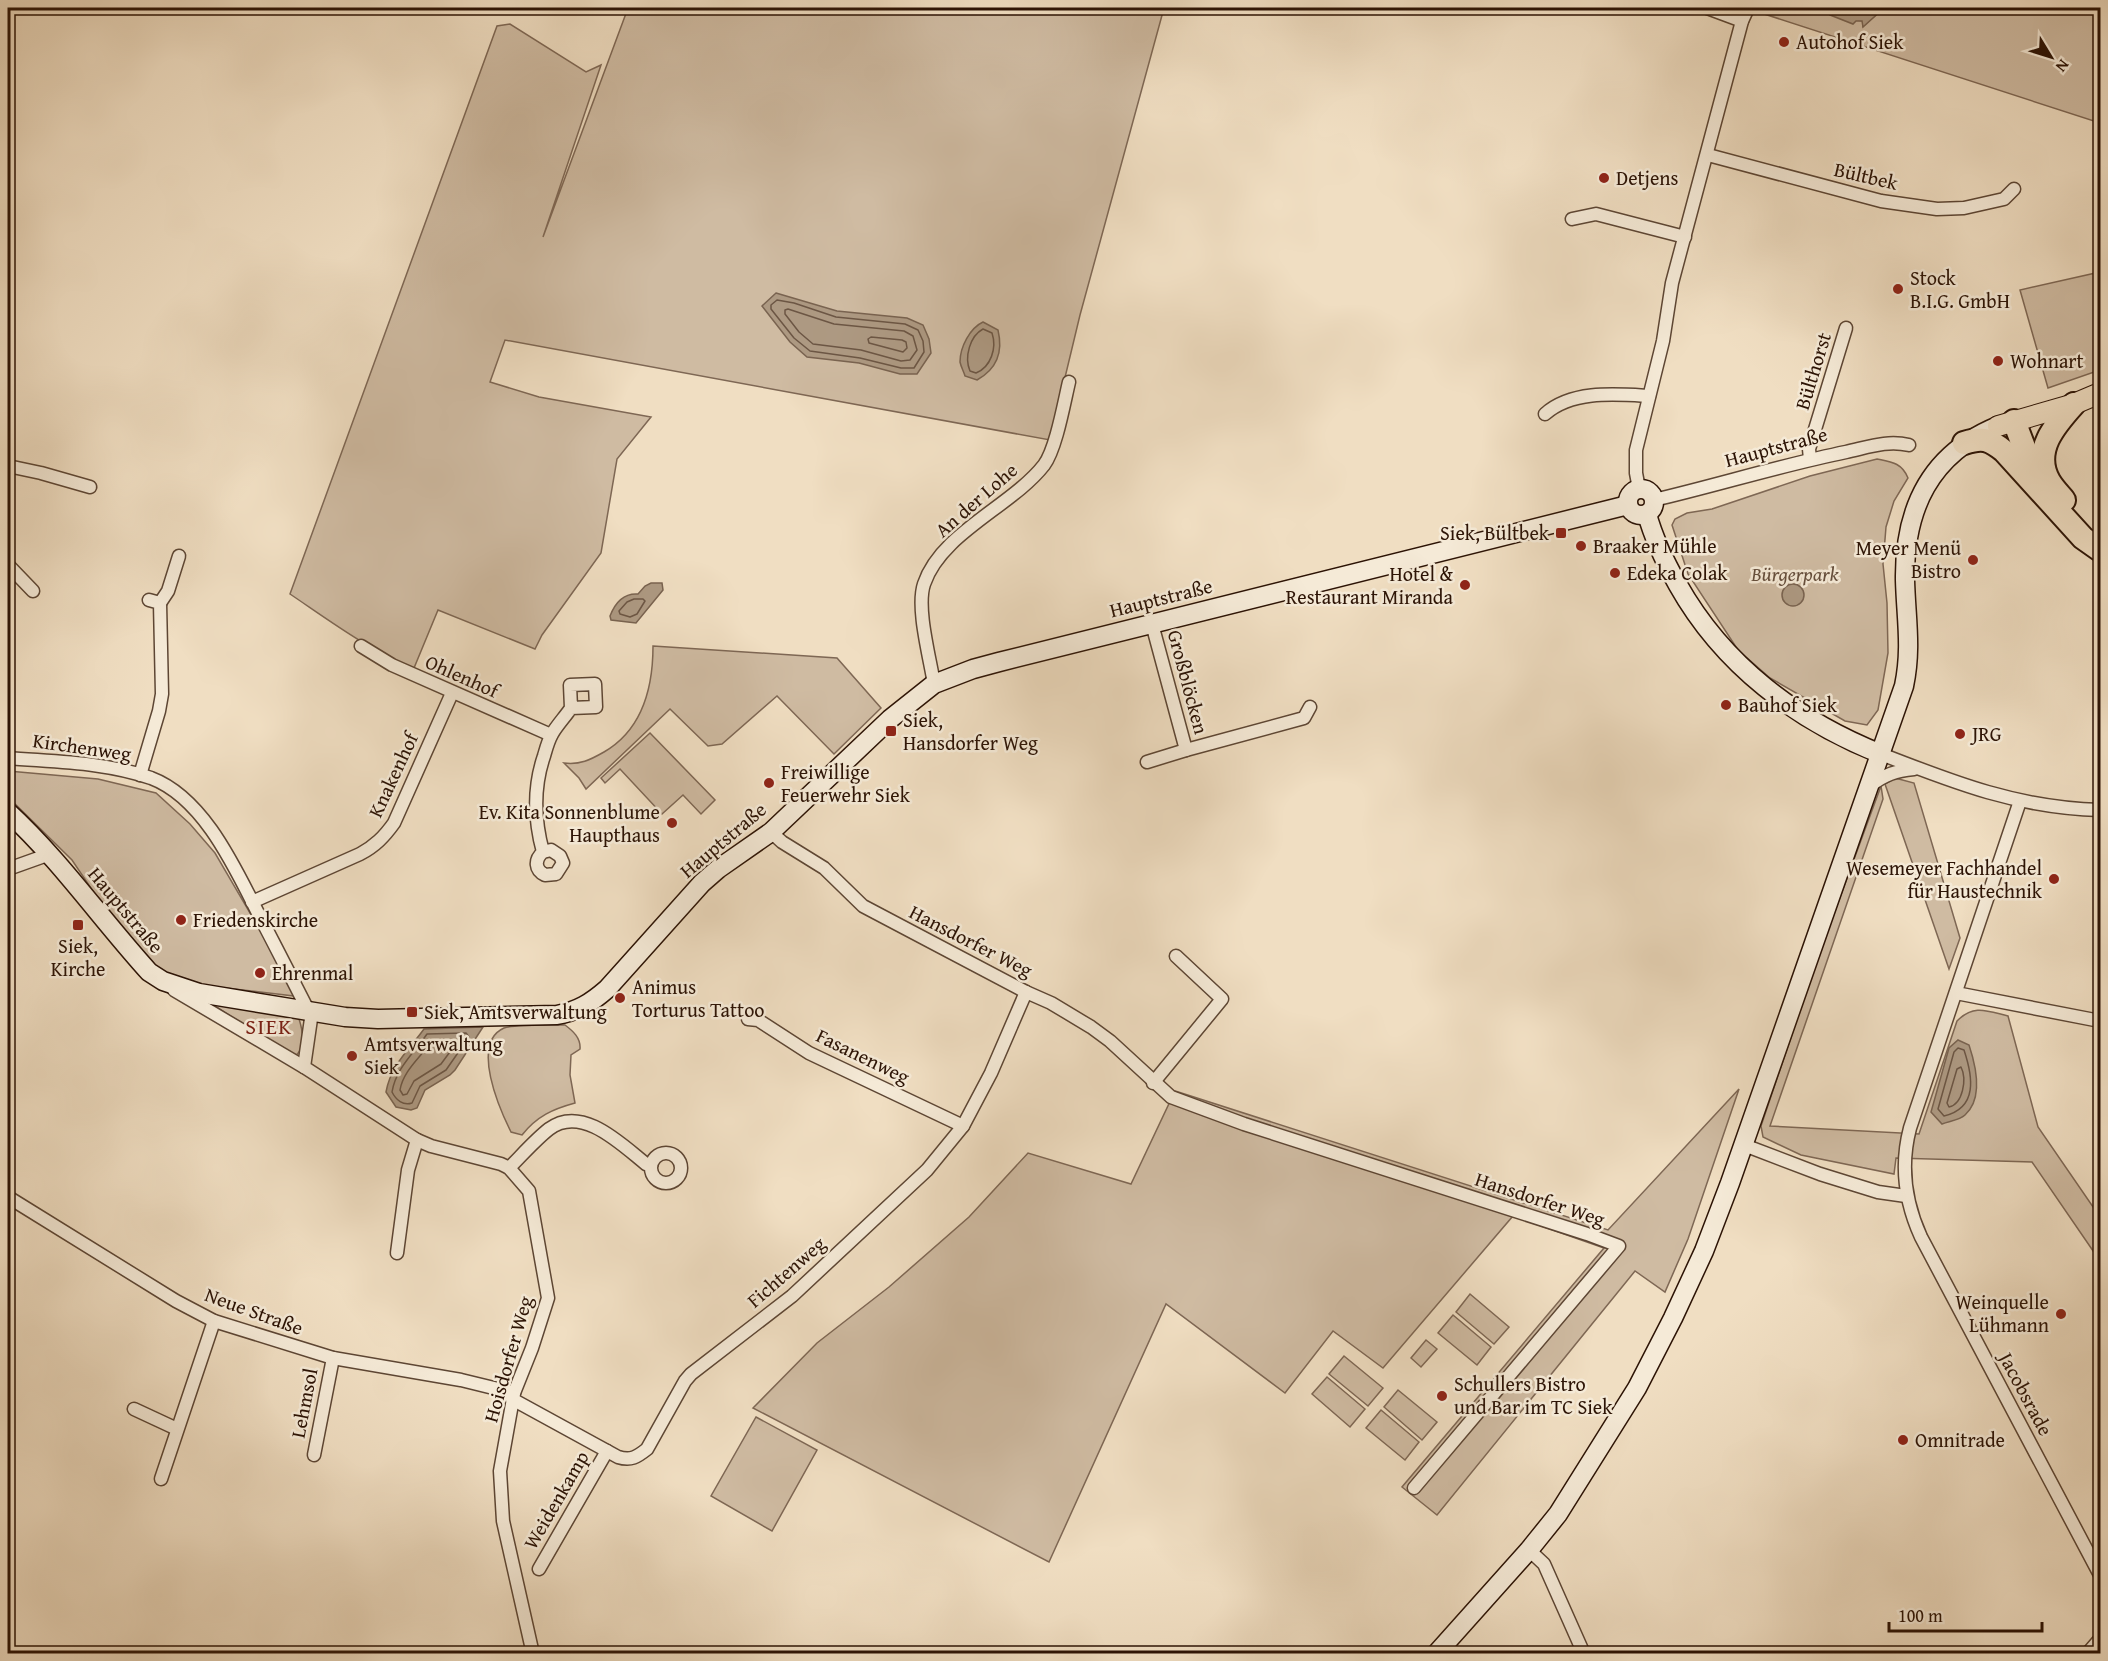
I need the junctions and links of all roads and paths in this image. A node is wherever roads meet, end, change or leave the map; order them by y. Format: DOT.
graph roads {
  1 [pos="1707,8"];
  2 [pos="1748,8"];
  3 [pos="1742,21"];
  4 [pos="1708,155"];
  5 [pos="2014,189"];
  6 [pos="1572,219"];
  7 [pos="1685,237"];
  8 [pos="1846,328"];
  9 [pos="1069,382"];
  10 [pos="2100,393"];
  11 [pos="1649,396"];
  12 [pos="2074,404"];
  13 [pos="1545,414"];
  14 [pos="2006,423"];
  15 [pos="1964,443"];
  16 [pos="1909,445"];
  17 [pos="2004,451"];
  18 [pos="1810,459"];
  19 [pos="8,466"];
  20 [pos="90,487"];
  21 [pos="1639,489"];
  22 [pos="1628,505"];
  23 [pos="1651,507"];
  24 [pos="2085,528"];
  25 [pos="2100,550"];
  26 [pos="179,556"];
  27 [pos="8,565"];
  28 [pos="33,591"];
  29 [pos="1152,624"];
  30 [pos="361,646"];
  31 [pos="934,684"];
  32 [pos="452,693"];
  33 [pos="1310,707"];
  34 [pos="571,708"];
  35 [pos="551,735"];
  36 [pos="1186,750"];
  37 [pos="1881,754"];
  38 [pos="8,758"];
  39 [pos="1147,762"];
  40 [pos="1918,768"];
  41 [pos="140,775"];
  42 [pos="1869,787"];
  43 [pos="2020,801"];
  44 [pos="2100,810"];
  45 [pos="8,812"];
  46 [pos="771,832"];
  47 [pos="543,852"];
  48 [pos="50,854"];
  49 [pos="8,869"];
  50 [pos="252,902"];
  51 [pos="1176,956"];
  52 [pos="168,987"];
  53 [pos="1026,992"];
  54 [pos="1956,993"];
  55 [pos="311,1012"];
  56 [pos="748,1019"];
  57 [pos="2100,1021"];
  58 [pos="304,1067"];
  59 [pos="1153,1083"];
  60 [pos="963,1125"];
  61 [pos="417,1140"];
  62 [pos="1744,1145"];
  63 [pos="651,1165"];
  64 [pos="509,1168"];
  65 [pos="1906,1196"];
  66 [pos="8,1197"];
  67 [pos="397,1253"];
  68 [pos="214,1320"];
  69 [pos="333,1358"];
  70 [pos="513,1396"];
  71 [pos="134,1409"];
  72 [pos="177,1430"];
  73 [pos="607,1451"];
  74 [pos="314,1455"];
  75 [pos="161,1479"];
  76 [pos="1414,1488"];
  77 [pos="1529,1550"];
  78 [pos="539,1569"];
  79 [pos="2100,1575"];
  80 [pos="2100,1639"];
  81 [pos="533,1653"];
  82 [pos="1436,1653"];
  83 [pos="1584,1653"];
  84 [pos="2087,1653"];
  1 -- 3 [label="street"];
  2 -- 3 [label="street"];
  3 -- 4 [label="street"];
  4 -- 5 [label="street, Bültbek"];
  4 -- 7 [label="street"];
  6 -- 7 [label="street"];
  7 -- 11 [label="street"];
  8 -- 18 [label="street, Bülthorst"];
  9 -- 31 [label="street, An der Lohe"];
  10 -- 12 [label="main road"];
  11 -- 13 [label="street"];
  11 -- 21 [label="street"];
  12 -- 14 [label="main road"];
  12 -- 24 [label="highway"];
  14 -- 15 [label="street"];
  14 -- 17 [label="highway"];
  14 -- 24 [label="highway"];
  15 -- 17 [label="highway"];
  15 -- 37 [label="street"];
  16 -- 18 [label="street, Hauptstraße"];
  17 -- 25 [label="highway"];
  18 -- 23 [label="street, Hauptstraße"];
  19 -- 20 [label="street"];
  21 -- 22 [label="street"];
  21 -- 23 [label="street"];
  22 -- 23 [label="street"];
  22 -- 29 [label="street, Hauptstraße"];
  23 -- 37 [label="street"];
  24 -- 25 [label="highway"];
  26 -- 41 [label="street"];
  27 -- 28 [label="street"];
  29 -- 31 [label="street, Hauptstraße"];
  29 -- 36 [label="street, Großblöcken"];
  30 -- 32 [label="street, Ohlenhof"];
  31 -- 46 [label="street, Hauptstraße"];
  32 -- 35 [label="street, Ohlenhof"];
  32 -- 50 [label="street, Knakenhof"];
  33 -- 36 [label="street, Großblöcken"];
  34 -- 35 [label="street"];
  35 -- 47 [label="street"];
  36 -- 39 [label="street, Großblöcken"];
  37 -- 40 [label="street"];
  37 -- 42 [label="street"];
  38 -- 41 [label="street, Kirchenweg"];
  40 -- 42 [label="street"];
  40 -- 43 [label="street"];
  41 -- 50 [label="street, Kirchenweg"];
  42 -- 62 [label="street"];
  43 -- 44 [label="street"];
  43 -- 54 [label="street, Jacobsrade"];
  45 -- 48 [label="street, Hauptstraße"];
  46 -- 53 [label="street, Hansdorfer Weg"];
  46 -- 55 [label="street, Hauptstraße"];
  48 -- 49 [label="street"];
  48 -- 55 [label="street, Hauptstraße"];
  50 -- 55 [label="street, Kirchenweg"];
  51 -- 59 [label="street"];
  52 -- 58 [label="street"];
  53 -- 59 [label="street, Hansdorfer Weg"];
  53 -- 60 [label="street, Fichtenweg"];
  54 -- 57 [label="street"];
  54 -- 65 [label="street, Jacobsrade"];
  55 -- 58 [label="street"];
  56 -- 60 [label="street, Fasanenweg"];
  58 -- 61 [label="street"];
  59 -- 76 [label="street, Hansdorfer Weg"];
  60 -- 73 [label="street, Fichtenweg"];
  61 -- 64 [label="street"];
  61 -- 67 [label="street"];
  62 -- 65 [label="street"];
  62 -- 77 [label="street"];
  63 -- 64 [label="street"];
  64 -- 70 [label="street, Hoisdorfer Weg"];
  65 -- 79 [label="street, Jacobsrade"];
  66 -- 68 [label="street, Neue Straße"];
  68 -- 69 [label="street, Neue Straße"];
  68 -- 72 [label="street"];
  69 -- 70 [label="street, Neue Straße"];
  69 -- 74 [label="street, Lehmsol"];
  70 -- 73 [label="street, Fichtenweg"];
  70 -- 81 [label="street, Hoisdorfer Weg"];
  71 -- 72 [label="street"];
  72 -- 75 [label="street"];
  73 -- 78 [label="street, Weidenkamp"];
  77 -- 82 [label="street"];
  77 -- 83 [label="street"];
  80 -- 84 [label="street"];
}
